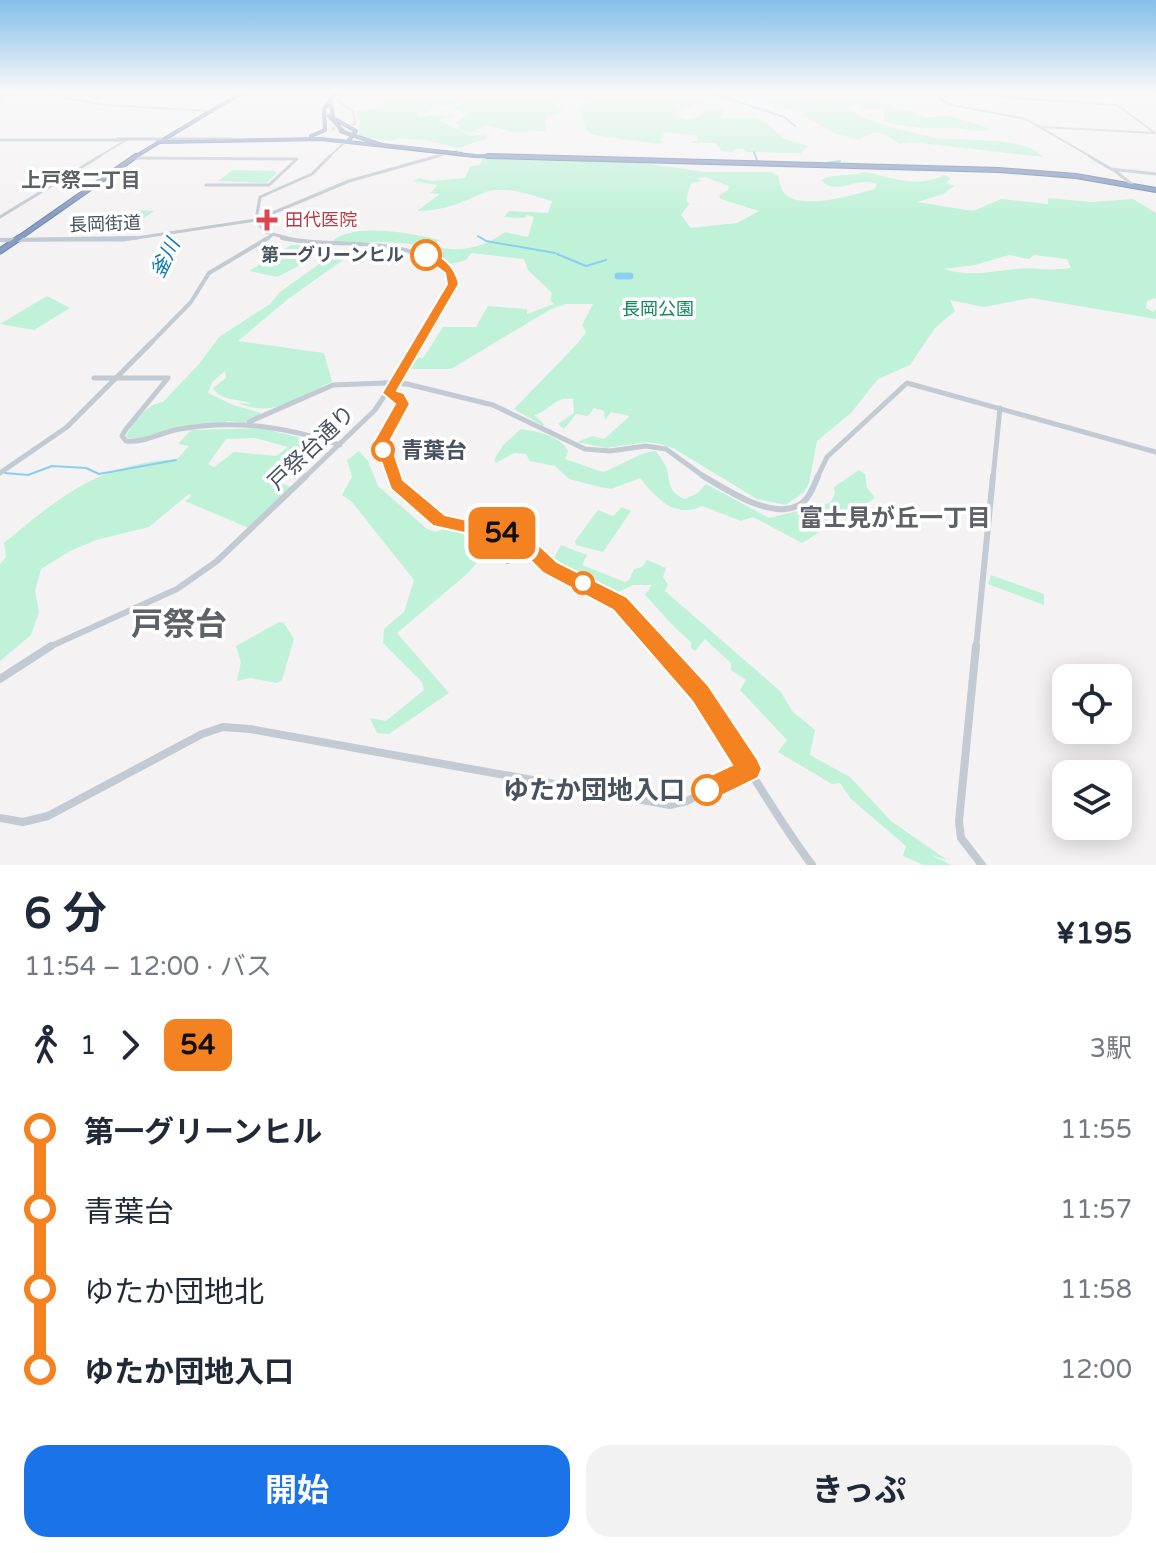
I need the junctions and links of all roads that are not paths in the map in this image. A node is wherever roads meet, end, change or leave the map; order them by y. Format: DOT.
graph roads {
  1 [pos="171,133"];
  2 [pos="320,133"];
  3 [pos="350,133"];
  4 [pos="353,133"];
  5 [pos="1054,133"];
  6 [pos="128,139"];
  7 [pos="348,139"];
  8 [pos="72,140"];
  9 [pos="160,140"];
  10 [pos="170,140"];
  11 [pos="254,140"];
  12 [pos="281,140"];
  13 [pos="121,141"];
  14 [pos="0,142"];
  15 [pos="460,152"];
  16 [pos="447,154"];
  17 [pos="133,158"];
  18 [pos="691,161"];
  19 [pos="1114,170"];
  20 [pos="1156,174"];
  21 [pos="206,185"];
  22 [pos="1134,185"];
  23 [pos="1156,190"];
  24 [pos="0,217"];
  25 [pos="256,220"];
  26 [pos="272,236"];
  27 [pos="0,240"];
  28 [pos="16,240"];
  29 [pos="0,251"];
  30 [pos="119,377"];
  31 [pos="94,378"];
  32 [pos="389,393"];
  33 [pos="1000,408"];
  34 [pos="248,423"];
  35 [pos="340,445"];
  36 [pos="1156,452"];
  37 [pos="0,473"];
  38 [pos="0,679"];
  39 [pos="749,769"];
  40 [pos="0,818"];
  41 [pos="812,865"];
  42 [pos="982,865"];
  1 -- 9 [label="highway"];
  2 -- 12 [label="highway"];
  3 -- 15 [label="highway, bridge"];
  4 -- 7 [label="highway"];
  5 -- 19 [label="street"];
  6 -- 8 [label="main road"];
  6 -- 9 [label="main road"];
  6 -- 13 [label="street"];
  7 -- 12 [label="highway"];
  7 -- 15 [label="highway"];
  7 -- 16 [label="highway"];
  7 -- 25 [label="street"];
  8 -- 13 [label="main road"];
  8 -- 14 [label="main road"];
  9 -- 11 [label="highway"];
  9 -- 13 [label="main road"];
  9 -- 17 [label="highway"];
  10 -- 11 [label="main road"];
  11 -- 12 [label="highway"];
  13 -- 24 [label="street"];
  15 -- 16 [label="street"];
  15 -- 18 [label="highway"];
  16 -- 18 [label="highway"];
  16 -- 25 [label="street"];
  17 -- 21 [label="street"];
  17 -- 28 [label="highway"];
  18 -- 22 [label="highway"];
  19 -- 20 [label="street"];
  19 -- 22 [label="street"];
  22 -- 23 [label="highway"];
  25 -- 26 [label="street"];
  25 -- 28 [label="street, 長岡街道"];
  26 -- 30 [label="street"];
  26 -- 32 [label="street, 戸祭台通り"];
  27 -- 28 [label="street, 長岡街道"];
  28 -- 29 [label="highway"];
  30 -- 31 [label="street"];
  30 -- 34 [label="street"];
  30 -- 37 [label="street"];
  32 -- 35 [label="street, 戸祭台通り"];
  32 -- 39 [label="street"];
  33 -- 34 [label="street, bridge"];
  33 -- 36 [label="street"];
  33 -- 42 [label="street"];
  34 -- 35 [label="street"];
  35 -- 38 [label="street, 戸祭台通り"];
  39 -- 40 [label="street"];
  39 -- 41 [label="street"];
}
